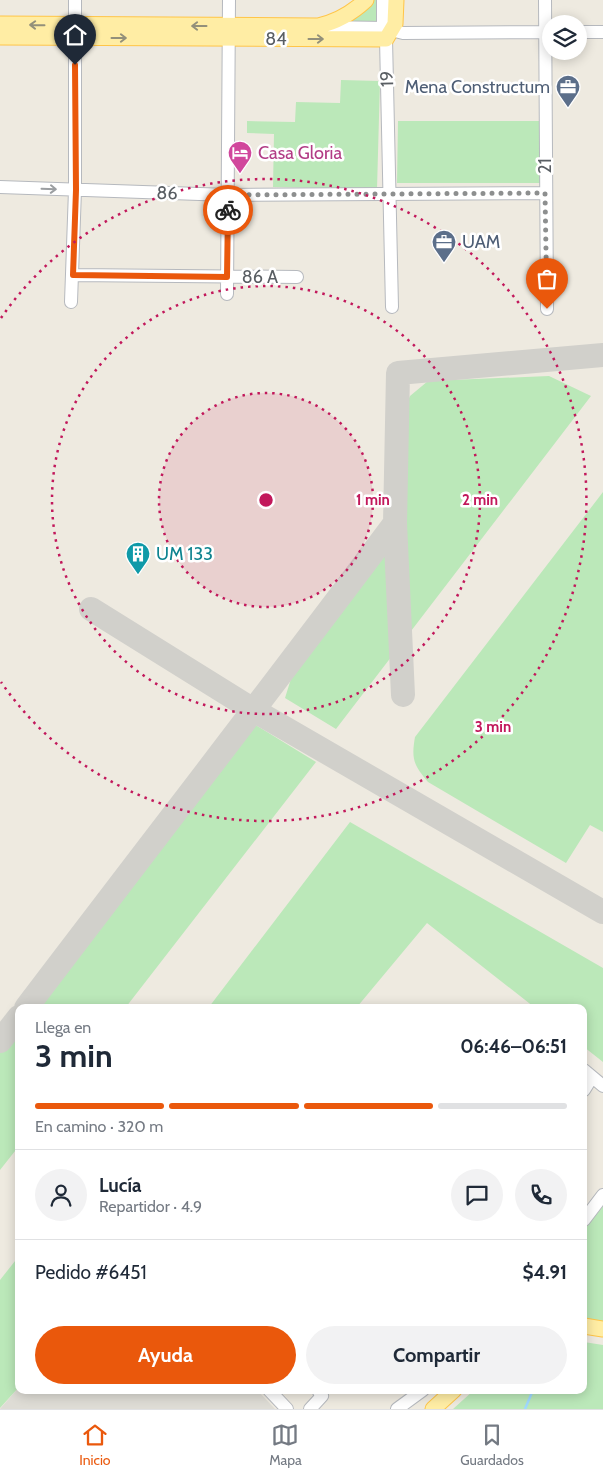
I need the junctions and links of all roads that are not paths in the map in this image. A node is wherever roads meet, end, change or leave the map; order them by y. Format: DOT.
graph roads {
  1 [pos="75,0"];
  2 [pos="229,0"];
  3 [pos="366,0"];
  4 [pos="383,0"];
  5 [pos="396,0"];
  6 [pos="545,0"];
  7 [pos="546,15"];
  8 [pos="0,24"];
  9 [pos="318,26"];
  10 [pos="75,32"];
  11 [pos="387,32"];
  12 [pos="587,32"];
  13 [pos="603,32"];
  14 [pos="229,33"];
  15 [pos="542,35"];
  16 [pos="0,37"];
  17 [pos="587,38"];
  18 [pos="603,38"];
  19 [pos="547,60"];
  20 [pos="0,188"];
  21 [pos="76,190"];
  22 [pos="545,193"];
  23 [pos="228,195"];
  24 [pos="388,195"];
  25 [pos="73,275"];
  26 [pos="227,277"];
  27 [pos="297,277"];
  28 [pos="227,294"];
  29 [pos="72,302"];
  30 [pos="392,307"];
  31 [pos="547,309"];
  32 [pos="588,1073"];
  33 [pos="603,1086"];
  34 [pos="603,1195"];
  35 [pos="587,1216"];
  36 [pos="587,1326"];
  37 [pos="603,1329"];
  38 [pos="273,1394"];
  39 [pos="321,1394"];
  40 [pos="418,1394"];
  41 [pos="450,1394"];
  42 [pos="287,1409"];
  43 [pos="310,1409"];
  44 [pos="397,1409"];
  45 [pos="433,1409"];
  1 -- 10 [label="street"];
  2 -- 14 [label="street"];
  3 -- 9 [label="main road, 84"];
  4 -- 11 [label="street, 19"];
  5 -- 11 [label="main road"];
  6 -- 7 [label="street, 21"];
  10 -- 8 [label="main road, 84, one-way"];
  9 -- 11 [label="street"];
  9 -- 14 [label="main road, 84"];
  10 -- 14 [label="main road, 84"];
  10 -- 16 [label="main road, 84"];
  10 -- 21 [label="street"];
  14 -- 11 [label="main road, 84, one-way"];
  11 -- 15 [label="street, 84"];
  11 -- 24 [label="street, 19"];
  12 -- 13 [label="street"];
  14 -- 23 [label="street"];
  17 -- 18 [label="street"];
  19 -- 22 [label="street, 21"];
  20 -- 21 [label="street, 86, one-way"];
  21 -- 23 [label="street, 86"];
  21 -- 25 [label="street"];
  22 -- 24 [label="street, 86"];
  22 -- 31 [label="street, 21"];
  23 -- 24 [label="street, 86"];
  23 -- 26 [label="street"];
  24 -- 30 [label="street, 19"];
  25 -- 26 [label="street, 86 A"];
  25 -- 29 [label="street"];
  26 -- 27 [label="street, 86 A"];
  26 -- 28 [label="street"];
  32 -- 33 [label="street"];
  34 -- 35 [label="street"];
  36 -- 37 [label="main road"];
  38 -- 42 [label="street"];
  39 -- 43 [label="street"];
  40 -- 44 [label="street"];
  41 -- 45 [label="main road"];
}
